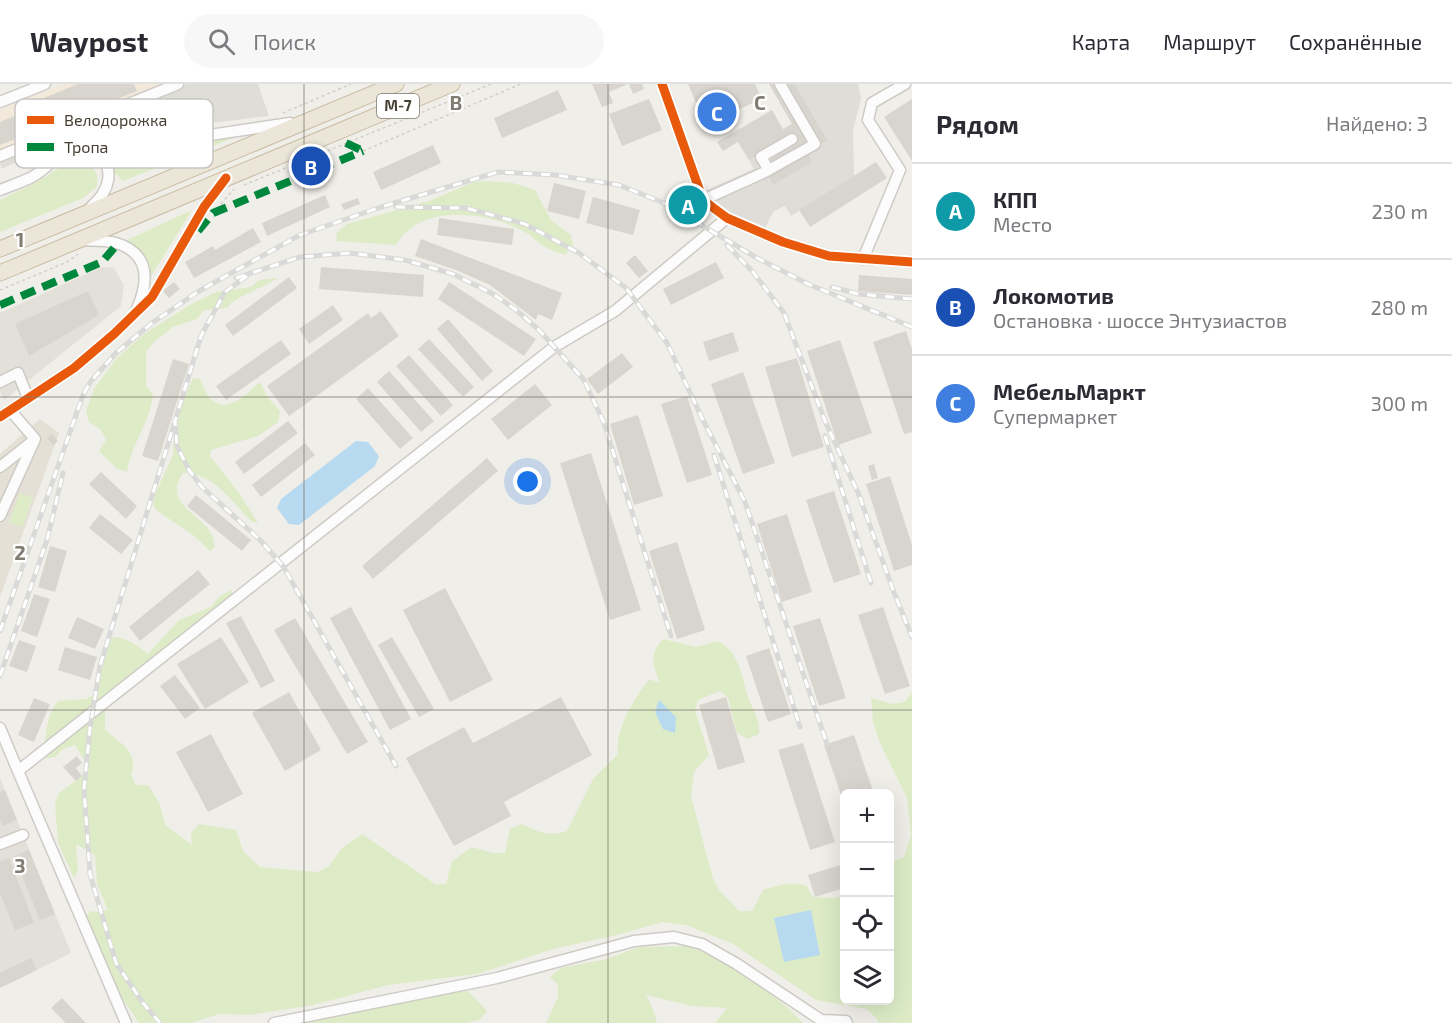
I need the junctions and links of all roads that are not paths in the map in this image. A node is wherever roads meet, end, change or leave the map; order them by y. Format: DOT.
graph roads {
  1 [pos="45,84"];
  2 [pos="178,84"];
  3 [pos="396,84"];
  4 [pos="452,84"];
  5 [pos="662,84"];
  6 [pos="780,84"];
  7 [pos="905,84"];
  8 [pos="141,99"];
  9 [pos="0,102"];
  10 [pos="308,120"];
  11 [pos="213,134"];
  12 [pos="792,139"];
  13 [pos="15,150"];
  14 [pos="0,156"];
  15 [pos="213,160"];
  16 [pos="43,168"];
  17 [pos="108,168"];
  18 [pos="193,168"];
  19 [pos="769,170"];
  20 [pos="230,184"];
  21 [pos="0,190"];
  22 [pos="703,200"];
  23 [pos="85,213"];
  24 [pos="727,218"];
  25 [pos="81,246"];
  26 [pos="0,249"];
  27 [pos="863,259"];
  28 [pos="912,262"];
  29 [pos="0,273"];
  30 [pos="132,319"];
  31 [pos="0,382"];
  32 [pos="28,398"];
  33 [pos="5,414"];
  34 [pos="35,439"];
  35 [pos="0,467"];
  36 [pos="0,516"];
  37 [pos="0,728"];
  38 [pos="18,771"];
  39 [pos="23,835"];
  40 [pos="0,844"];
  41 [pos="126,1023"];
  42 [pos="274,1023"];
  43 [pos="847,1023"];
  1 -- 9 [label="street"];
  2 -- 8 [label="street"];
  3 -- 10 [label="highway, М-7"];
  4 -- 20 [label="highway, М-7"];
  5 -- 22 [label="street"];
  6 -- 19 [label="street"];
  7 -- 27 [label="street"];
  10 -- 11 [label="street"];
  10 -- 15 [label="highway, М-7"];
  12 -- 19 [label="street"];
  13 -- 14 [label="street"];
  16 -- 21 [label="street"];
  17 -- 23 [label="street"];
  18 -- 23 [label="highway, М-7"];
  19 -- 22 [label="street"];
  20 -- 25 [label="highway, М-7"];
  20 -- 30 [label="street"];
  22 -- 24 [label="street"];
  23 -- 26 [label="highway, М-7"];
  24 -- 27 [label="street"];
  24 -- 38 [label="street"];
  25 -- 29 [label="highway, М-7"];
  25 -- 30 [label="street"];
  27 -- 28 [label="street"];
  30 -- 32 [label="street"];
  31 -- 32 [label="street"];
  32 -- 33 [label="street"];
  33 -- 34 [label="street"];
  34 -- 35 [label="street"];
  34 -- 36 [label="street"];
  37 -- 38 [label="street"];
  38 -- 41 [label="street"];
  39 -- 40 [label="street"];
  42 -- 43 [label="street"];
}
